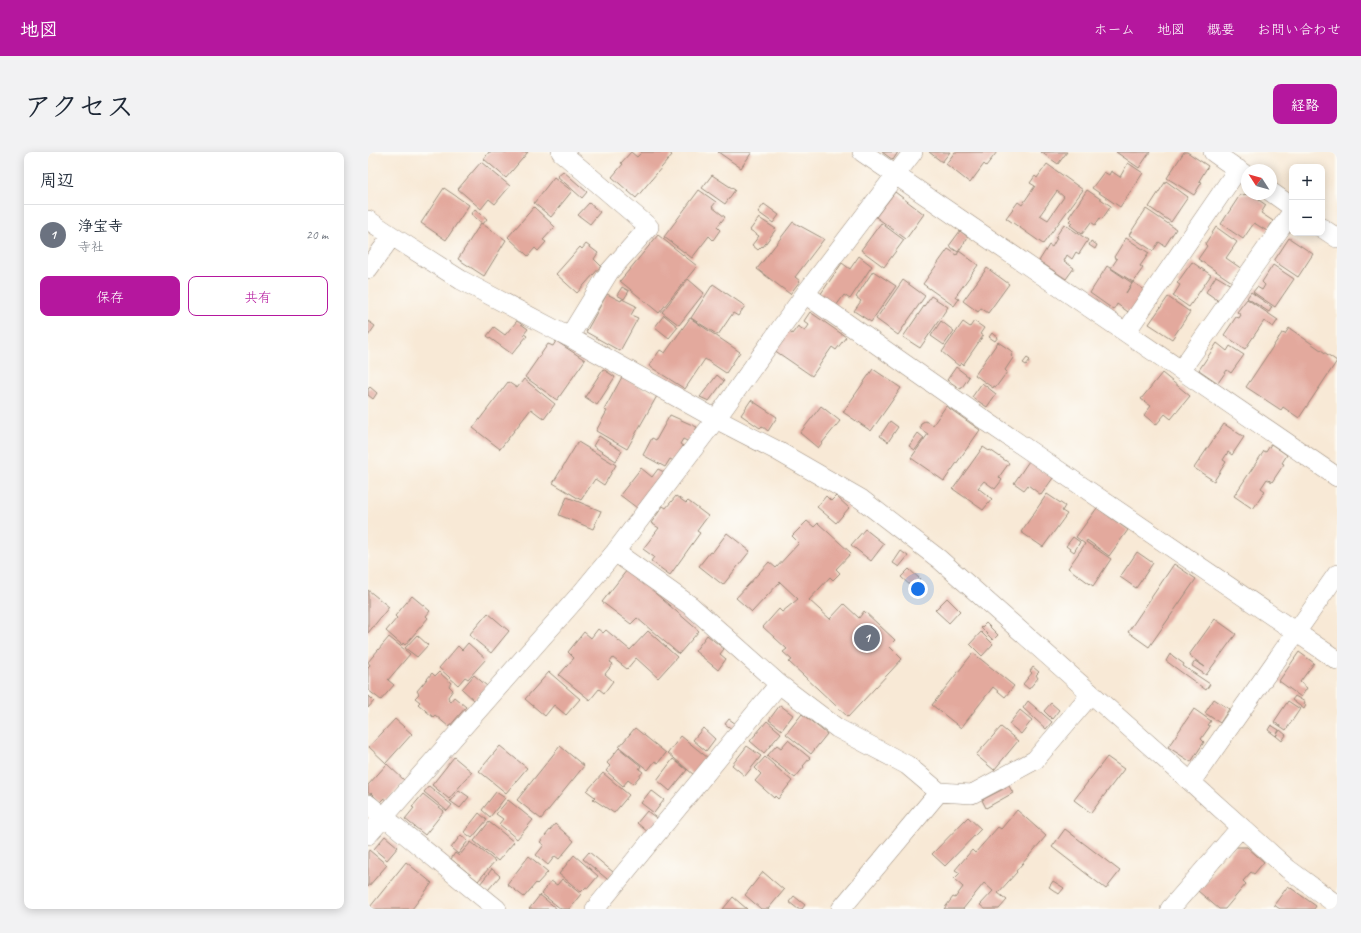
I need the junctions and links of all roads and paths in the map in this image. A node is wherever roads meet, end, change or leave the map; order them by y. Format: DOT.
graph roads {
  1 [pos="561,152"];
  2 [pos="862,152"];
  3 [pos="914,152"];
  4 [pos="1213,152"];
  5 [pos="1241,171"];
  6 [pos="896,175"];
  7 [pos="1241,175"];
  8 [pos="1277,196"];
  9 [pos="1289,205"];
  10 [pos="1289,216"];
  11 [pos="368,220"];
  12 [pos="1325,230"];
  13 [pos="392,236"];
  14 [pos="1337,238"];
  15 [pos="368,269"];
  16 [pos="805,294"];
  17 [pos="1126,332"];
  18 [pos="569,337"];
  19 [pos="1181,370"];
  20 [pos="716,418"];
  21 [pos="1337,477"];
  22 [pos="615,552"];
  23 [pos="1337,574"];
  24 [pos="1297,632"];
  25 [pos="1337,660"];
  26 [pos="779,684"];
  27 [pos="1091,694"];
  28 [pos="1191,782"];
  29 [pos="939,792"];
  30 [pos="368,804"];
  31 [pos="384,817"];
  32 [pos="1241,827"];
  33 [pos="368,835"];
  34 [pos="1337,905"];
  35 [pos="497,909"];
  36 [pos="595,909"];
  37 [pos="841,909"];
  38 [pos="1170,909"];
  1 -- 18 [label="street"];
  2 -- 6 [label="street"];
  3 -- 6 [label="street"];
  4 -- 5 [label="street"];
  6 -- 16 [label="street"];
  6 -- 17 [label="street"];
  7 -- 17 [label="street"];
  8 -- 9 [label="street"];
  10 -- 19 [label="street"];
  11 -- 13 [label="street"];
  12 -- 14 [label="street"];
  13 -- 15 [label="street"];
  13 -- 18 [label="street"];
  16 -- 20 [label="street"];
  16 -- 24 [label="street"];
  17 -- 19 [label="street"];
  18 -- 20 [label="street"];
  19 -- 21 [label="street"];
  20 -- 22 [label="street"];
  20 -- 27 [label="street"];
  22 -- 26 [label="street"];
  22 -- 31 [label="street"];
  23 -- 24 [label="street"];
  24 -- 25 [label="street"];
  24 -- 28 [label="street"];
  26 -- 29 [label="street"];
  26 -- 36 [label="street"];
  27 -- 28 [label="street"];
  27 -- 29 [label="street"];
  28 -- 32 [label="street"];
  29 -- 37 [label="street"];
  30 -- 31 [label="street"];
  31 -- 33 [label="street"];
  31 -- 35 [label="street"];
  32 -- 34 [label="street"];
  32 -- 38 [label="street"];
}
